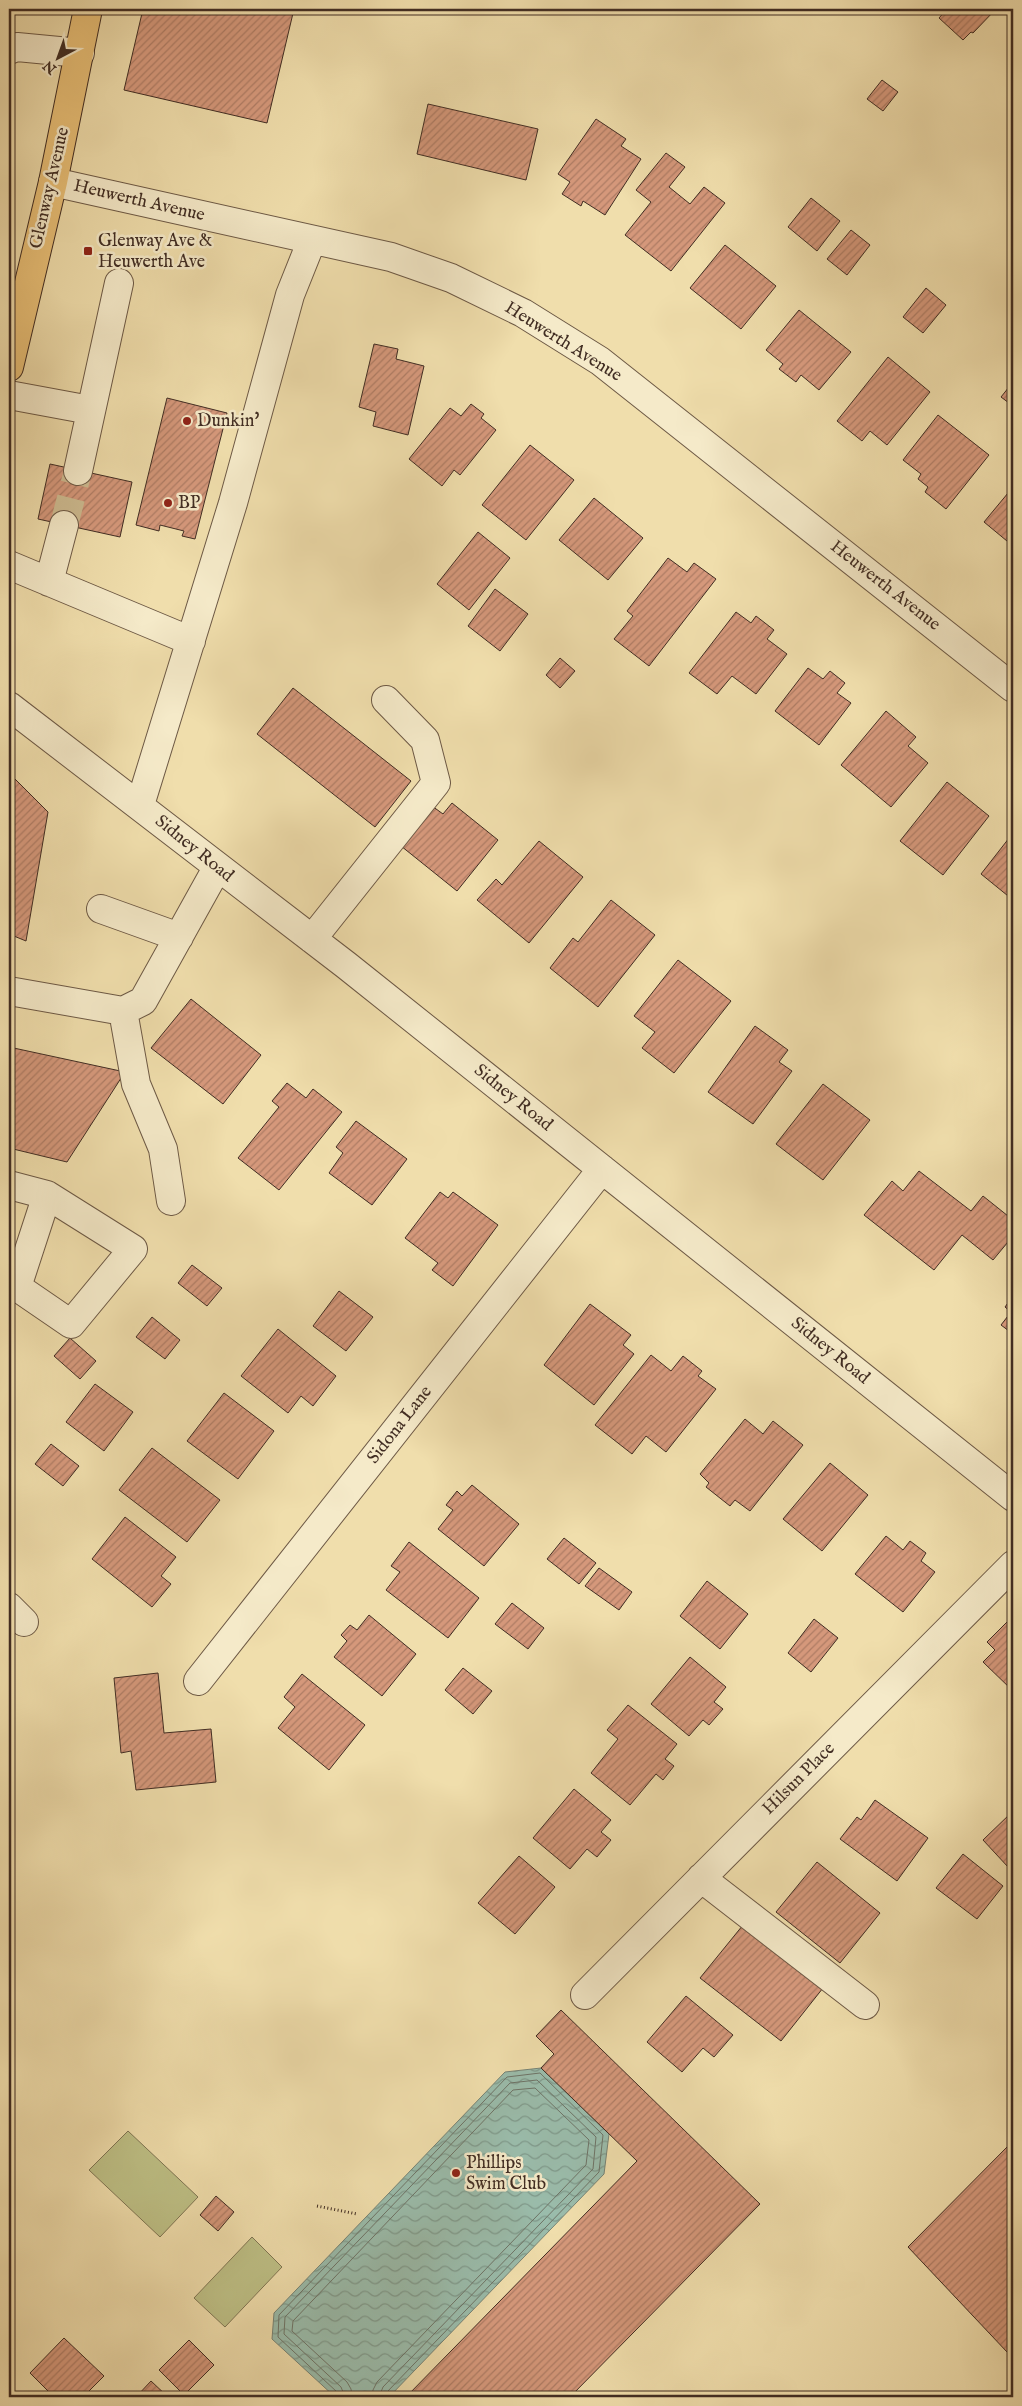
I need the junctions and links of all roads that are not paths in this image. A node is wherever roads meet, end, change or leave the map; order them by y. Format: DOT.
graph roads {
  1 [pos="88,9"];
  2 [pos="9,50"];
  3 [pos="80,53"];
  4 [pos="53,182"];
  5 [pos="312,240"];
  6 [pos="119,283"];
  7 [pos="9,368"];
  8 [pos="9,396"];
  9 [pos="90,410"];
  10 [pos="78,471"];
  11 [pos="64,525"];
  12 [pos="9,565"];
  13 [pos="49,582"];
  14 [pos="191,641"];
  15 [pos="1013,688"];
  16 [pos="386,700"];
  17 [pos="9,706"];
  18 [pos="140,805"];
  19 [pos="217,868"];
  20 [pos="101,909"];
  21 [pos="179,937"];
  22 [pos="312,939"];
  23 [pos="9,991"];
  24 [pos="123,1011"];
  25 [pos="602,1169"];
  26 [pos="9,1185"];
  27 [pos="47,1195"];
  28 [pos="171,1201"];
  29 [pos="1013,1497"];
  30 [pos="1013,1565"];
  31 [pos="198,1681"];
  32 [pos="701,1878"];
  33 [pos="586,1995"];
  34 [pos="865,2005"];
  1 -- 3 [label="main road, Glenway Avenue"];
  2 -- 3 [label="street"];
  3 -- 4 [label="main road, Glenway Avenue"];
  4 -- 5 [label="street, Heuwerth Avenue"];
  4 -- 7 [label="main road, Glenway Avenue"];
  5 -- 14 [label="street"];
  5 -- 15 [label="street, Heuwerth Avenue"];
  6 -- 9 [label="street"];
  8 -- 9 [label="street"];
  9 -- 10 [label="street"];
  11 -- 13 [label="street"];
  12 -- 13 [label="street"];
  13 -- 14 [label="street"];
  14 -- 18 [label="street"];
  16 -- 22 [label="street"];
  17 -- 18 [label="street, Sidney Road"];
  18 -- 19 [label="street, Sidney Road"];
  19 -- 21 [label="street"];
  19 -- 22 [label="street, Sidney Road"];
  20 -- 21 [label="street"];
  21 -- 24 [label="street"];
  22 -- 25 [label="street, Sidney Road"];
  23 -- 24 [label="street"];
  24 -- 28 [label="street"];
  25 -- 29 [label="street, Sidney Road"];
  25 -- 31 [label="street, Sidona Lane"];
  26 -- 27 [label="street"];
  27 -- 27 [label="street"];
  30 -- 32 [label="street, Hilsun Place"];
  32 -- 33 [label="street, Hilsun Place"];
  32 -- 34 [label="street"];
}
